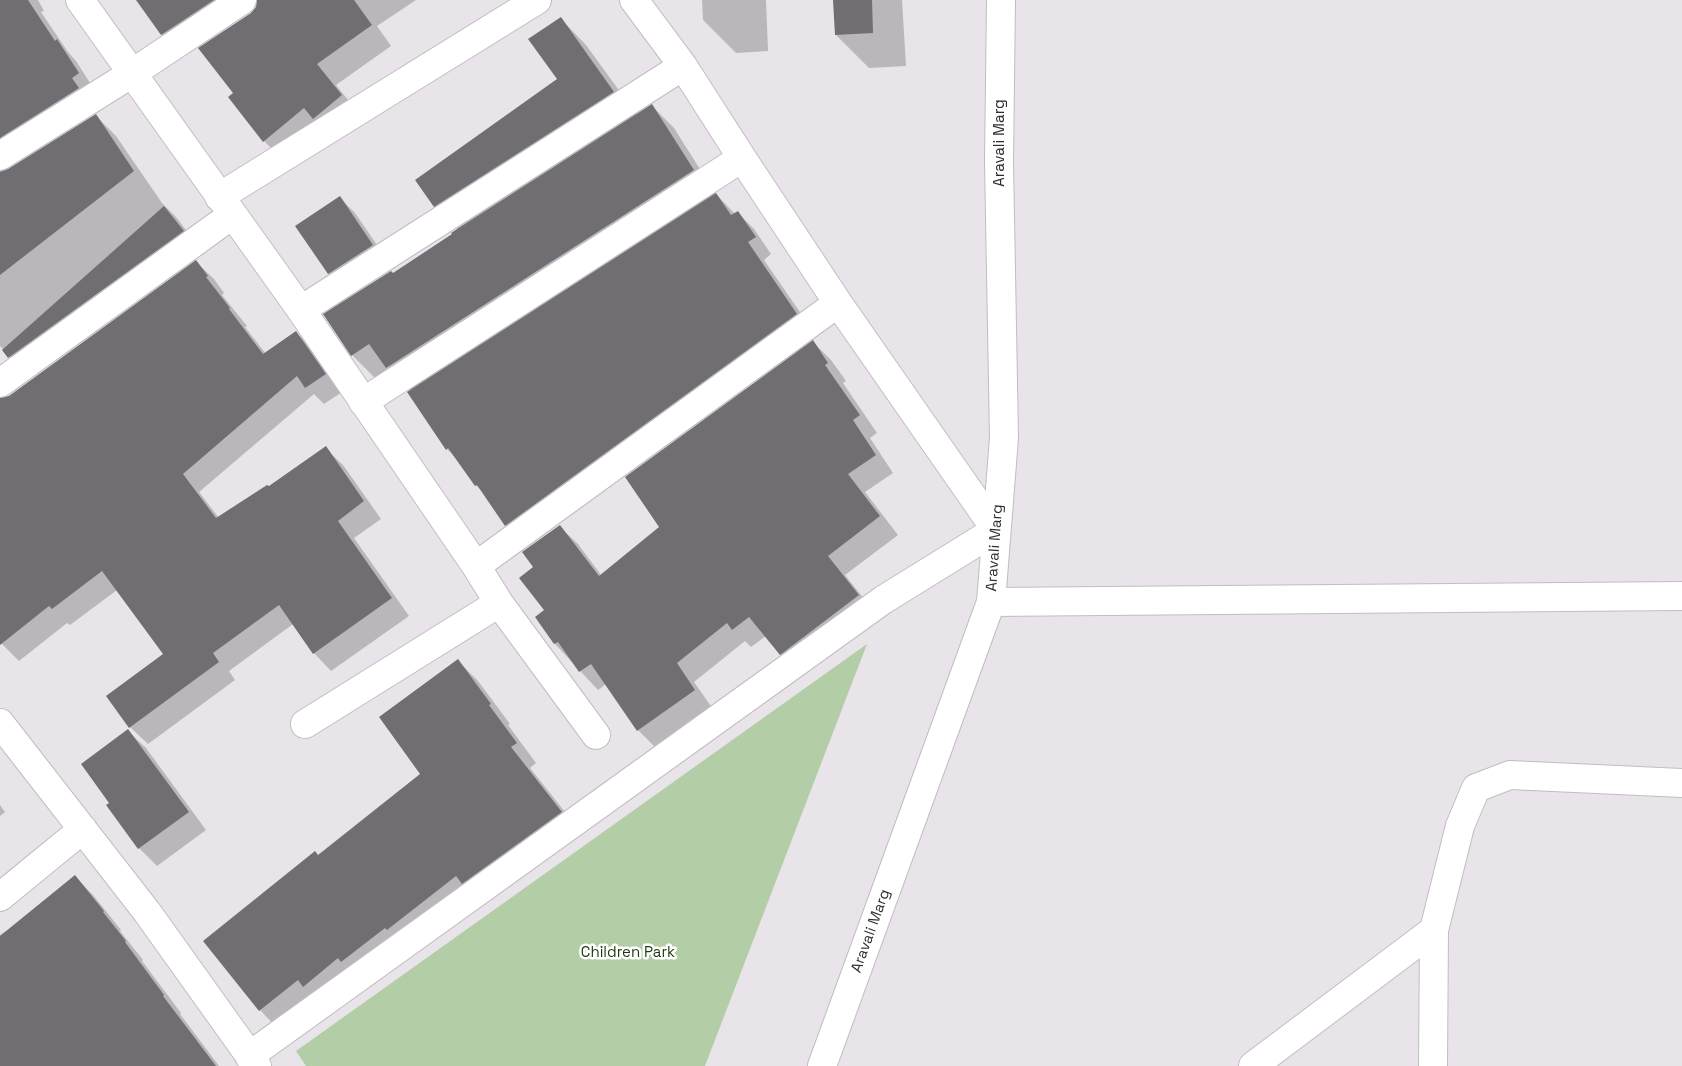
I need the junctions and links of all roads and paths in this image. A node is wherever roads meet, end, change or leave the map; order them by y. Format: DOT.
graph roads {
  1 [pos="80,0"];
  2 [pos="242,0"];
  3 [pos="537,0"];
  4 [pos="634,0"];
  5 [pos="1001,0"];
  6 [pos="683,66"];
  7 [pos="131,74"];
  8 [pos="0,156"];
  9 [pos="742,158"];
  10 [pos="226,206"];
  11 [pos="838,303"];
  12 [pos="301,310"];
  13 [pos="0,383"];
  14 [pos="363,402"];
  15 [pos="996,530"];
  16 [pos="476,566"];
  17 [pos="1682,596"];
  18 [pos="991,602"];
  19 [pos="499,603"];
  20 [pos="0,723"];
  21 [pos="306,724"];
  22 [pos="596,735"];
  23 [pos="1682,783"];
  24 [pos="83,829"];
  25 [pos="0,897"];
  26 [pos="1434,930"];
  27 [pos="253,1061"];
  28 [pos="822,1066"];
  29 [pos="1253,1066"];
  30 [pos="1434,1066"];
  1 -- 7 [label="street"];
  2 -- 7 [label="street"];
  3 -- 10 [label="street"];
  4 -- 6 [label="street"];
  5 -- 15 [label="street, Aravali Marg"];
  6 -- 9 [label="street"];
  6 -- 12 [label="street"];
  7 -- 8 [label="street"];
  7 -- 10 [label="street"];
  9 -- 11 [label="street"];
  9 -- 14 [label="street"];
  10 -- 12 [label="street"];
  10 -- 13 [label="street"];
  11 -- 15 [label="street"];
  11 -- 16 [label="street"];
  12 -- 14 [label="street"];
  14 -- 16 [label="street"];
  15 -- 18 [label="street, Aravali Marg"];
  15 -- 27 [label="street"];
  16 -- 19 [label="street"];
  17 -- 18 [label="street"];
  18 -- 28 [label="street, Aravali Marg"];
  19 -- 21 [label="street"];
  19 -- 22 [label="street"];
  20 -- 24 [label="street"];
  23 -- 26 [label="street"];
  24 -- 25 [label="street"];
  24 -- 27 [label="street"];
  26 -- 29 [label="street"];
  26 -- 30 [label="street"];
}
